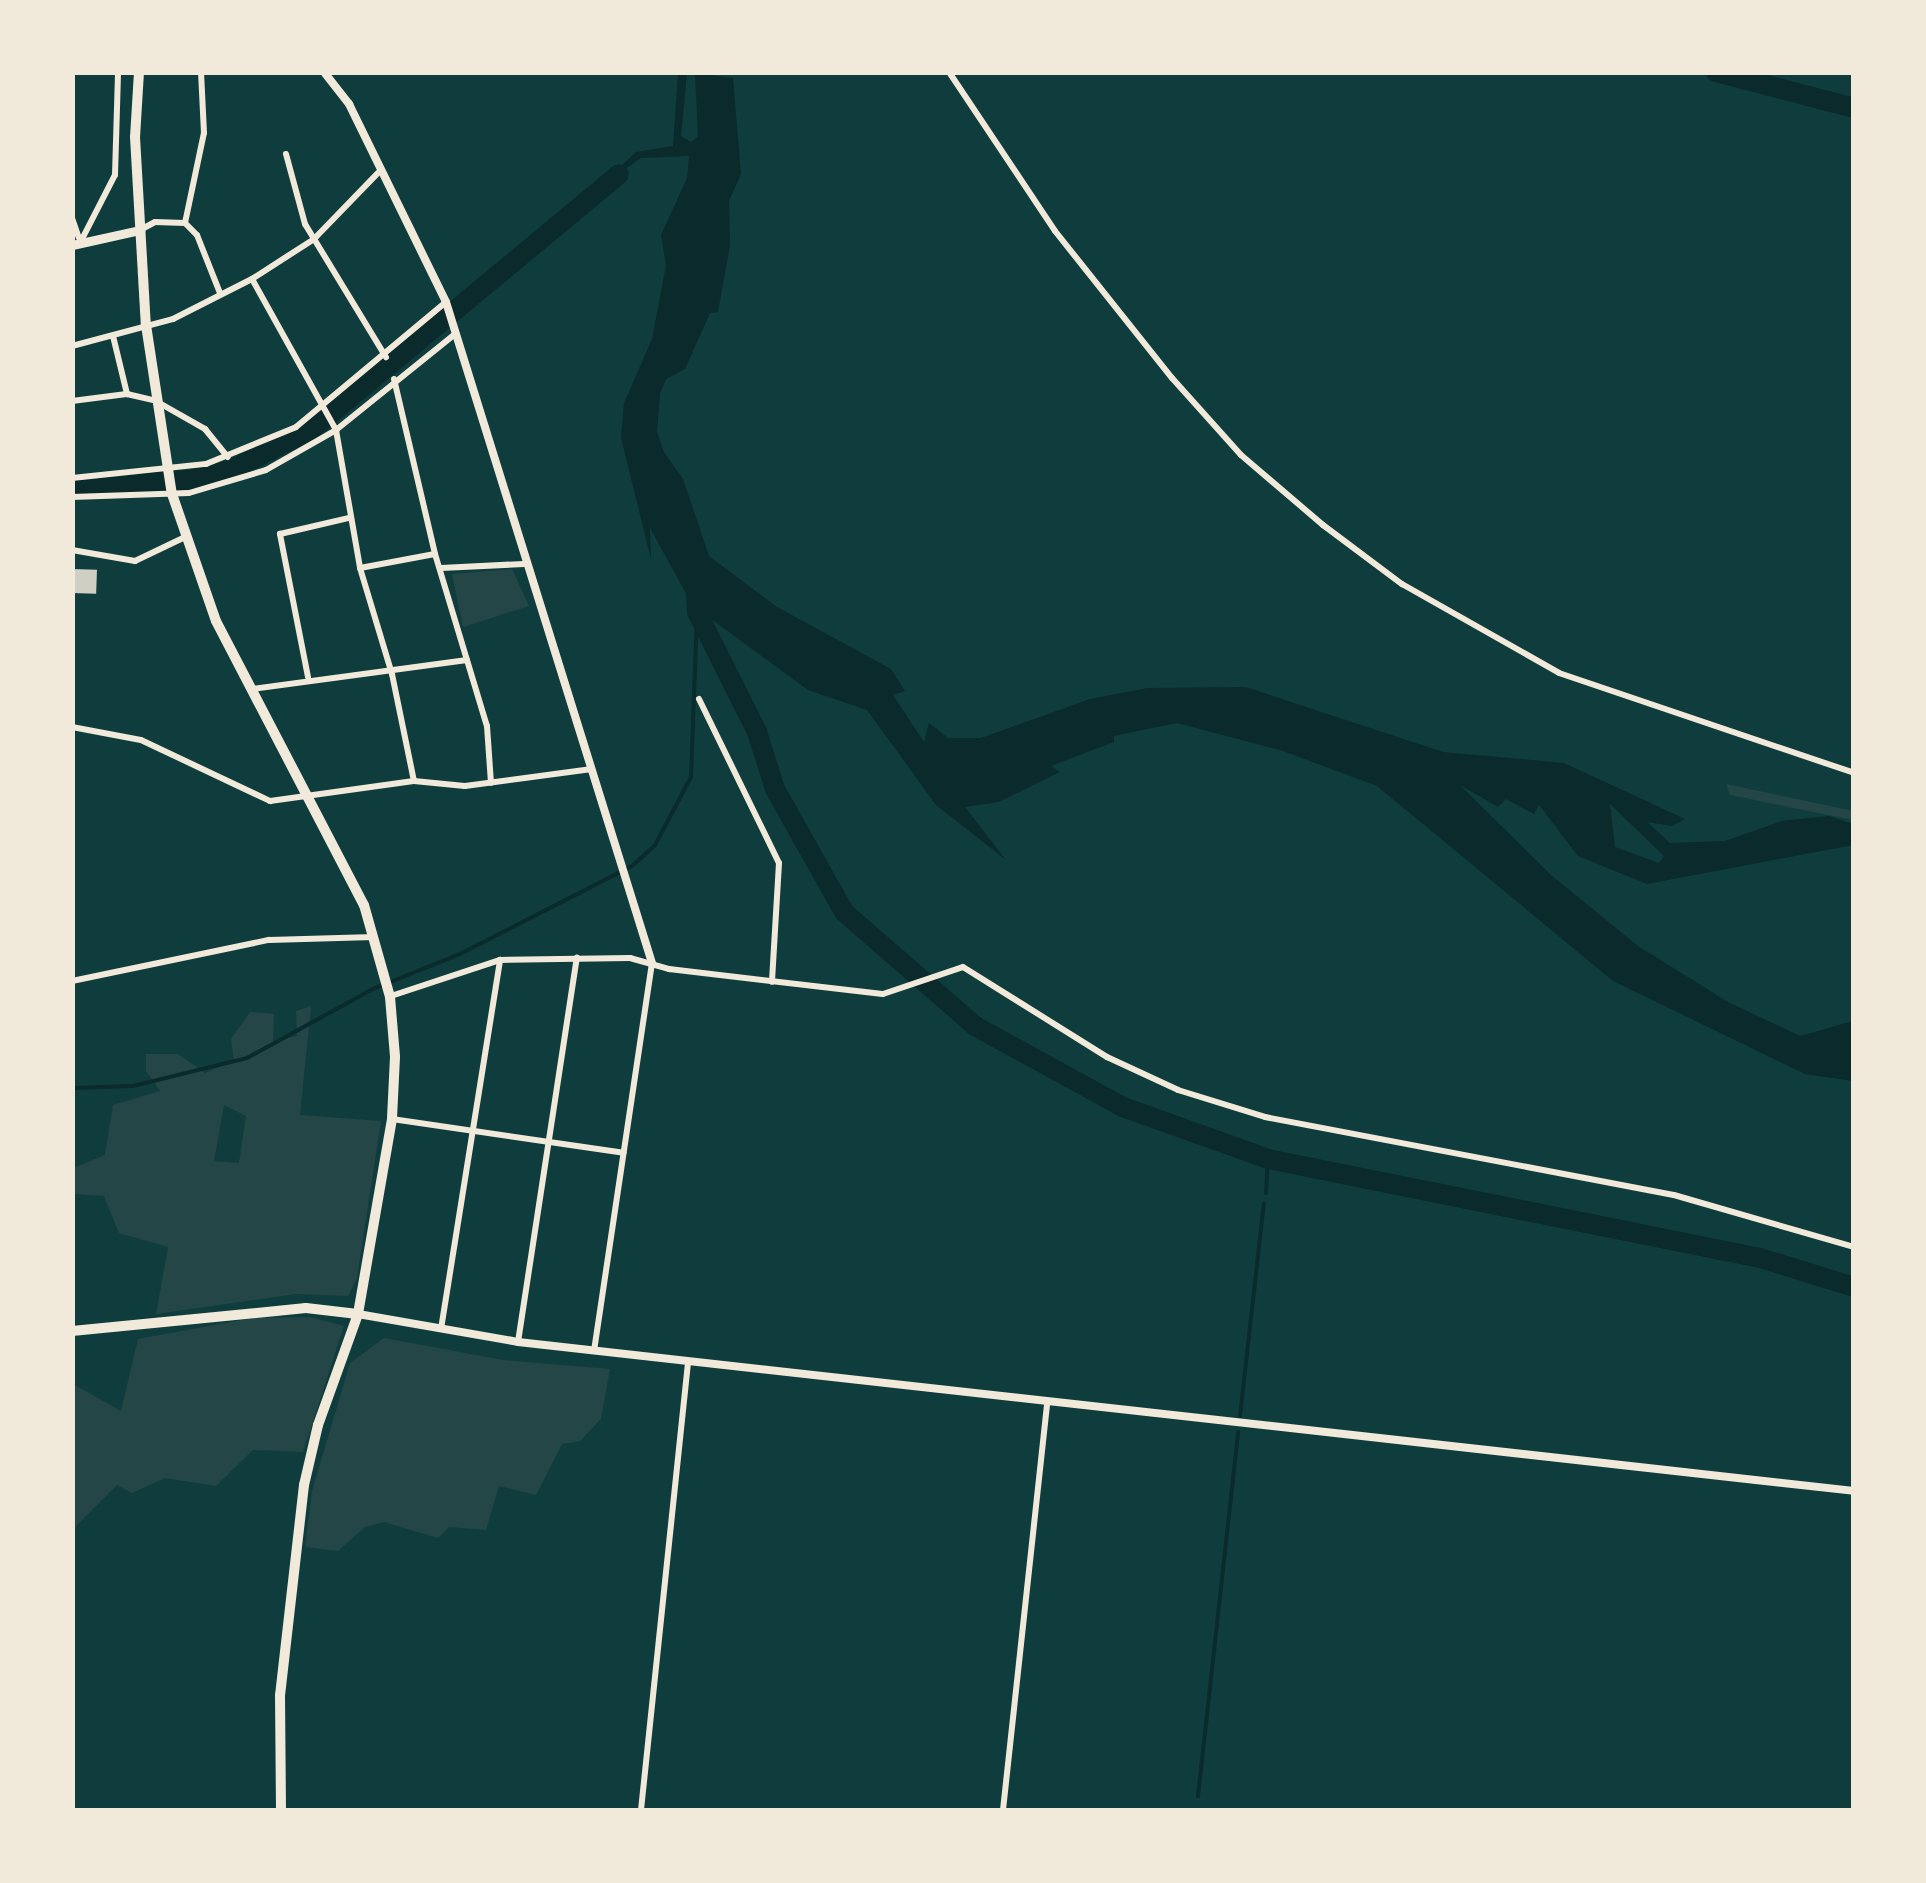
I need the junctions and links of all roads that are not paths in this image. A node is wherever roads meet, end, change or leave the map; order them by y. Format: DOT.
graph roads {
  1 [pos="118,72"];
  2 [pos="139,72"];
  3 [pos="201,72"];
  4 [pos="324,72"];
  5 [pos="949,72"];
  6 [pos="286,154"];
  7 [pos="378,173"];
  8 [pos="72,218"];
  9 [pos="185,223"];
  10 [pos="140,230"];
  11 [pos="314,239"];
  12 [pos="76,245"];
  13 [pos="252,279"];
  14 [pos="220,294"];
  15 [pos="447,304"];
  16 [pos="146,325"];
  17 [pos="454,329"];
  18 [pos="113,336"];
  19 [pos="72,346"];
  20 [pos="386,356"];
  21 [pos="394,379"];
  22 [pos="127,394"];
  23 [pos="154,400"];
  24 [pos="72,401"];
  25 [pos="325,410"];
  26 [pos="335,428"];
  27 [pos="228,456"];
  28 [pos="168,472"];
  29 [pos="72,478"];
  30 [pos="172,491"];
  31 [pos="72,497"];
  32 [pos="349,518"];
  33 [pos="185,537"];
  34 [pos="72,550"];
  35 [pos="435,554"];
  36 [pos="524,564"];
  37 [pos="360,568"];
  38 [pos="441,568"];
  39 [pos="467,660"];
  40 [pos="392,674"];
  41 [pos="308,677"];
  42 [pos="252,689"];
  43 [pos="699,699"];
  44 [pos="72,727"];
  45 [pos="592,769"];
  46 [pos="1854,773"];
  47 [pos="414,781"];
  48 [pos="492,782"];
  49 [pos="309,798"];
  50 [pos="375,937"];
  51 [pos="577,958"];
  52 [pos="500,960"];
  53 [pos="652,963"];
  54 [pos="72,981"];
  55 [pos="772,982"];
  56 [pos="389,994"];
  57 [pos="392,1119"];
  58 [pos="472,1131"];
  59 [pos="548,1143"];
  60 [pos="624,1153"];
  61 [pos="1854,1247"];
  62 [pos="358,1314"];
  63 [pos="72,1331"];
  64 [pos="440,1331"];
  65 [pos="518,1342"];
  66 [pos="594,1351"];
  67 [pos="688,1362"];
  68 [pos="1048,1402"];
  69 [pos="1854,1490"];
  70 [pos="281,1810"];
  71 [pos="641,1810"];
  72 [pos="1002,1810"];
  1 -- 12 [label="street"];
  2 -- 10 [label="main road"];
  3 -- 9 [label="street"];
  4 -- 7 [label="street"];
  5 -- 46 [label="street"];
  6 -- 11 [label="street"];
  7 -- 11 [label="street"];
  7 -- 15 [label="street"];
  8 -- 12 [label="street"];
  9 -- 10 [label="street"];
  9 -- 14 [label="street"];
  10 -- 12 [label="main road"];
  10 -- 16 [label="main road"];
  11 -- 13 [label="street"];
  11 -- 20 [label="street"];
  13 -- 14 [label="street"];
  13 -- 25 [label="street"];
  14 -- 16 [label="street"];
  15 -- 17 [label="street"];
  15 -- 20 [label="street"];
  16 -- 18 [label="street"];
  16 -- 23 [label="main road"];
  17 -- 21 [label="street"];
  17 -- 36 [label="street"];
  18 -- 19 [label="street"];
  18 -- 22 [label="street"];
  20 -- 25 [label="street"];
  21 -- 26 [label="street"];
  21 -- 35 [label="street"];
  22 -- 23 [label="street"];
  22 -- 24 [label="street"];
  23 -- 27 [label="street"];
  23 -- 28 [label="main road"];
  25 -- 26 [label="street"];
  25 -- 27 [label="street"];
  26 -- 30 [label="street"];
  26 -- 32 [label="street"];
  27 -- 28 [label="street"];
  28 -- 29 [label="street"];
  28 -- 30 [label="main road"];
  30 -- 31 [label="street"];
  30 -- 33 [label="main road"];
  32 -- 37 [label="street"];
  32 -- 41 [label="street"];
  33 -- 34 [label="street"];
  33 -- 42 [label="main road"];
  35 -- 37 [label="street"];
  35 -- 38 [label="street"];
  36 -- 38 [label="street"];
  36 -- 45 [label="street"];
  37 -- 40 [label="street"];
  38 -- 39 [label="street"];
  39 -- 40 [label="street"];
  39 -- 48 [label="street"];
  40 -- 41 [label="street"];
  40 -- 47 [label="street"];
  41 -- 42 [label="street"];
  42 -- 49 [label="main road"];
  43 -- 55 [label="street"];
  44 -- 49 [label="street"];
  45 -- 48 [label="street"];
  45 -- 53 [label="street"];
  47 -- 48 [label="street"];
  47 -- 49 [label="street"];
  49 -- 50 [label="main road"];
  50 -- 54 [label="street"];
  50 -- 56 [label="main road"];
  51 -- 52 [label="street"];
  51 -- 53 [label="street"];
  51 -- 59 [label="street"];
  52 -- 56 [label="street"];
  52 -- 58 [label="street"];
  53 -- 55 [label="street"];
  53 -- 60 [label="street"];
  55 -- 61 [label="street"];
  56 -- 57 [label="main road"];
  57 -- 58 [label="street"];
  57 -- 62 [label="main road"];
  58 -- 59 [label="street"];
  58 -- 64 [label="street"];
  59 -- 60 [label="street"];
  59 -- 65 [label="street"];
  60 -- 66 [label="street"];
  62 -- 63 [label="main road"];
  62 -- 64 [label="street"];
  62 -- 70 [label="main road"];
  64 -- 65 [label="street"];
  65 -- 66 [label="street"];
  66 -- 67 [label="street"];
  67 -- 68 [label="street"];
  67 -- 71 [label="street"];
  68 -- 69 [label="street"];
  68 -- 72 [label="street"];
}
